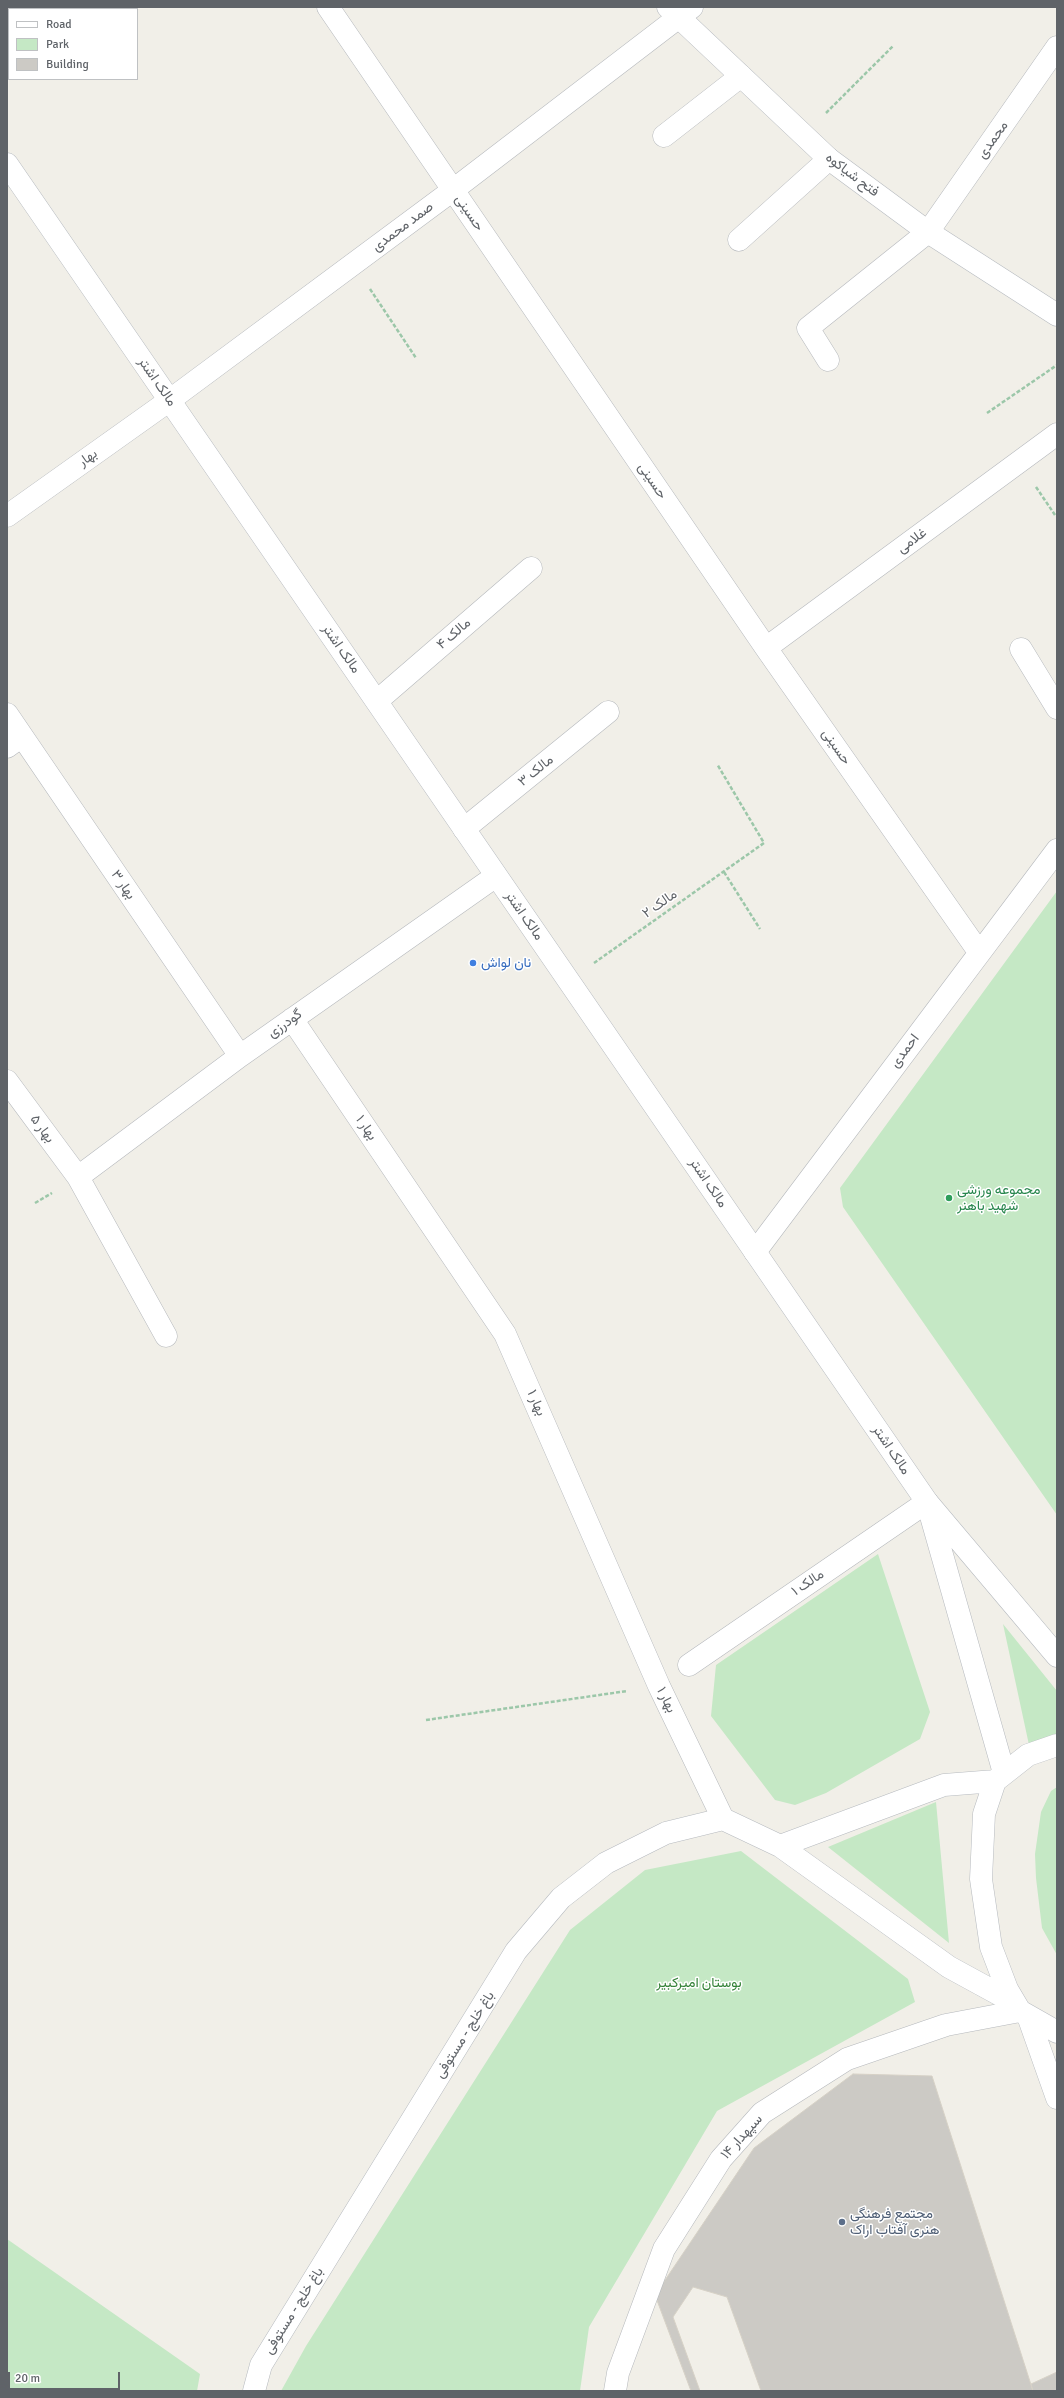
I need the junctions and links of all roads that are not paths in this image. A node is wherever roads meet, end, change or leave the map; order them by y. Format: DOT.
graph roads {
  1 [pos="328,7"];
  2 [pos="679,10"];
  3 [pos="1057,47"];
  4 [pos="741,76"];
  5 [pos="664,136"];
  6 [pos="829,159"];
  7 [pos="7,164"];
  8 [pos="453,190"];
  9 [pos="928,232"];
  10 [pos="739,240"];
  11 [pos="1056,312"];
  12 [pos="828,360"];
  13 [pos="170,400"];
  14 [pos="1057,434"];
  15 [pos="7,516"];
  16 [pos="531,568"];
  17 [pos="766,648"];
  18 [pos="1021,649"];
  19 [pos="376,701"];
  20 [pos="1057,708"];
  21 [pos="608,712"];
  22 [pos="7,714"];
  23 [pos="15,741"];
  24 [pos="464,829"];
  25 [pos="1057,850"];
  26 [pos="496,876"];
  27 [pos="979,952"];
  28 [pos="292,1019"];
  29 [pos="240,1056"];
  30 [pos="7,1081"];
  31 [pos="78,1177"];
  32 [pos="756,1252"];
  33 [pos="166,1336"];
  34 [pos="927,1502"];
  35 [pos="1057,1656"];
  36 [pos="689,1665"];
  37 [pos="1057,1745"];
  38 [pos="1000,1777"];
  39 [pos="723,1819"];
  40 [pos="780,1846"];
  41 [pos="1021,2010"];
  42 [pos="1057,2032"];
  43 [pos="1057,2098"];
  44 [pos="254,2391"];
  45 [pos="615,2391"];
  1 -- 8 [label="street, حسینی"];
  2 -- 4 [label="street, فتح شیاکوه"];
  2 -- 8 [label="street, صمد محمدی"];
  3 -- 9 [label="street, محمدی"];
  4 -- 5 [label="street"];
  4 -- 6 [label="street, فتح شیاکوه"];
  6 -- 9 [label="street, فتح شیاکوه"];
  6 -- 10 [label="street"];
  7 -- 13 [label="street, مالک اشتر"];
  8 -- 13 [label="street, صمد محمدی"];
  8 -- 17 [label="street, حسینی"];
  9 -- 11 [label="street, فتح شیاکوه"];
  9 -- 12 [label="street, محمدی"];
  13 -- 15 [label="street, بهار"];
  13 -- 19 [label="street, مالک اشتر"];
  14 -- 17 [label="street, غلامی"];
  16 -- 19 [label="street, مالک ۴"];
  17 -- 27 [label="street, حسینی"];
  18 -- 20 [label="street"];
  19 -- 24 [label="street, مالک اشتر"];
  21 -- 24 [label="street, مالک ۳"];
  22 -- 23 [label="street, بهار ۳"];
  23 -- 29 [label="street, بهار ۳"];
  24 -- 26 [label="street, مالک اشتر"];
  25 -- 27 [label="street, احمدی"];
  26 -- 28 [label="street, گودرزی"];
  26 -- 32 [label="street, مالک اشتر"];
  27 -- 32 [label="street, احمدی"];
  28 -- 29 [label="street, گودرزی"];
  28 -- 39 [label="street, بهار ۱"];
  29 -- 31 [label="street, گودرزی"];
  30 -- 31 [label="street, بهار ۵"];
  31 -- 33 [label="street, بهار ۵"];
  32 -- 34 [label="street, مالک اشتر"];
  34 -- 35 [label="street, مالک اشتر"];
  34 -- 36 [label="street, مالک ۱"];
  34 -- 38 [label="street"];
  37 -- 38 [label="street"];
  38 -- 40 [label="street"];
  38 -- 41 [label="street"];
  39 -- 40 [label="street"];
  39 -- 44 [label="street, باغ خلج - مستوفی"];
  40 -- 41 [label="street"];
  41 -- 42 [label="street"];
  41 -- 43 [label="street"];
  41 -- 45 [label="street, سپهدار ۱۴"];
}
